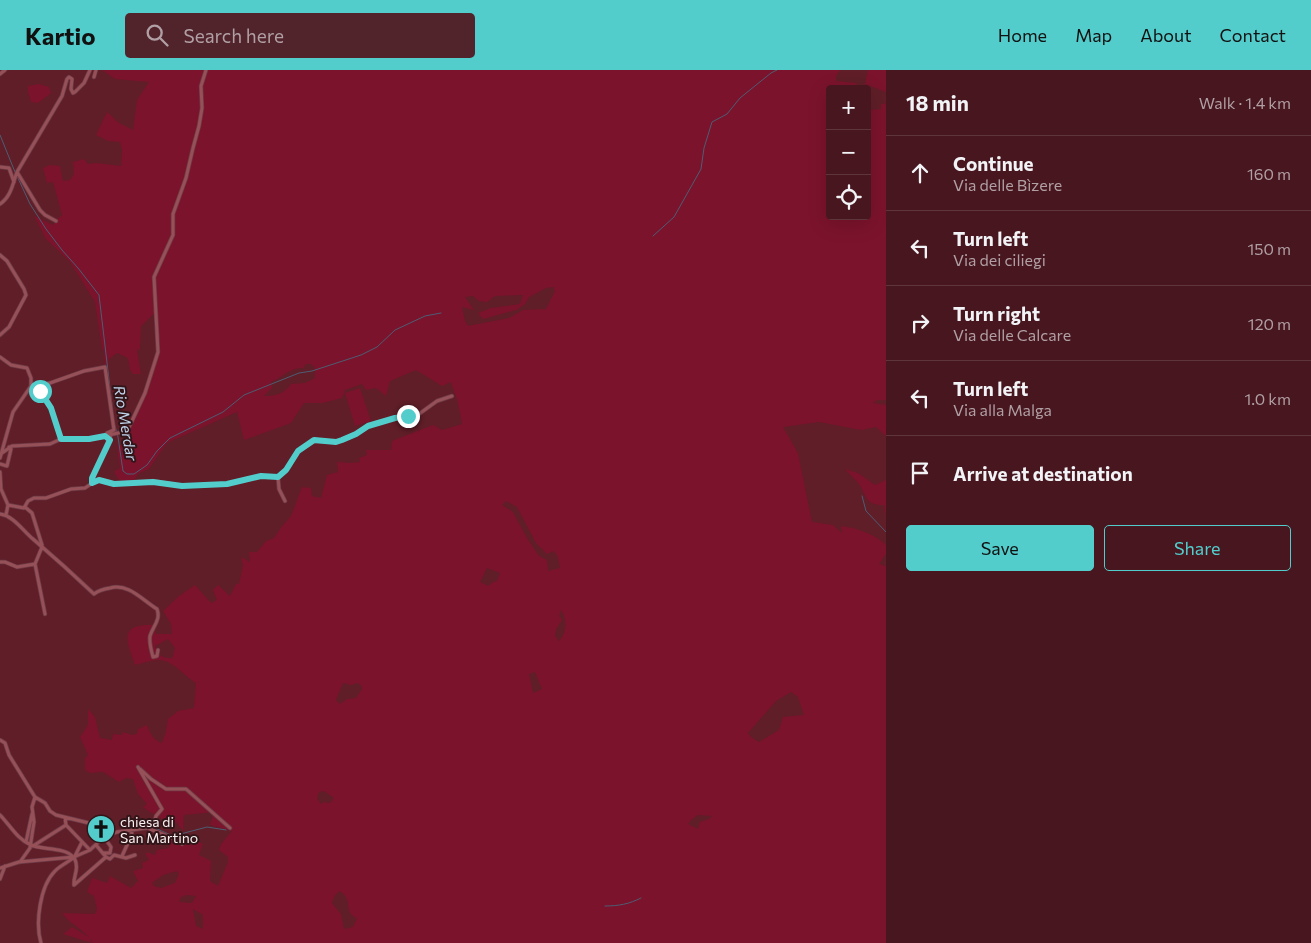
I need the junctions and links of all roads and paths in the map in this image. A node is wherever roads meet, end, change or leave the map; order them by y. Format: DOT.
graph roads {
  1 [pos="5,70"];
  2 [pos="90,70"];
  3 [pos="96,70"];
  4 [pos="206,70"];
  5 [pos="0,74"];
  6 [pos="94,77"];
  7 [pos="0,167"];
  8 [pos="16,174"];
  9 [pos="14,183"];
  10 [pos="0,204"];
  11 [pos="56,222"];
  12 [pos="0,255"];
  13 [pos="0,335"];
  14 [pos="0,357"];
  15 [pos="33,386"];
  16 [pos="452,396"];
  17 [pos="115,433"];
  18 [pos="104,436"];
  19 [pos="61,439"];
  20 [pos="110,440"];
  21 [pos="9,447"];
  22 [pos="2,453"];
  23 [pos="0,458"];
  24 [pos="0,464"];
  25 [pos="286,470"];
  26 [pos="0,472"];
  27 [pos="278,477"];
  28 [pos="92,483"];
  29 [pos="278,484"];
  30 [pos="0,486"];
  31 [pos="285,501"];
  32 [pos="8,505"];
  33 [pos="25,507"];
  34 [pos="0,514"];
  35 [pos="6,515"];
  36 [pos="42,546"];
  37 [pos="0,562"];
  38 [pos="35,564"];
  39 [pos="45,614"];
  40 [pos="158,650"];
  41 [pos="0,740"];
  42 [pos="35,797"];
  43 [pos="32,811"];
  44 [pos="0,815"];
  45 [pos="65,818"];
  46 [pos="66,825"];
  47 [pos="150,828"];
  48 [pos="230,828"];
  49 [pos="132,830"];
  50 [pos="102,839"];
  51 [pos="26,842"];
  52 [pos="82,842"];
  53 [pos="182,844"];
  54 [pos="31,845"];
  55 [pos="96,845"];
  56 [pos="90,850"];
  57 [pos="102,852"];
  58 [pos="135,855"];
  59 [pos="106,856"];
  60 [pos="122,856"];
  61 [pos="74,857"];
  62 [pos="19,862"];
  63 [pos="5,866"];
  64 [pos="0,868"];
  65 [pos="0,879"];
  66 [pos="41,943"];
  1 -- 5 [label="street"];
  2 -- 8 [label="street"];
  3 -- 6 [label="street"];
  4 -- 17 [label="street"];
  7 -- 9 [label="street"];
  8 -- 9 [label="street"];
  8 -- 11 [label="street"];
  9 -- 10 [label="street"];
  12 -- 13 [label="street"];
  14 -- 15 [label="street"];
  15 -- 18 [label="street"];
  15 -- 19 [label="street"];
  15 -- 22 [label="street"];
  16 -- 25 [label="street"];
  17 -- 18 [label="street"];
  17 -- 20 [label="street"];
  18 -- 19 [label="street"];
  18 -- 20 [label="street"];
  19 -- 21 [label="street"];
  20 -- 28 [label="street"];
  21 -- 22 [label="street"];
  21 -- 24 [label="street"];
  22 -- 23 [label="street"];
  25 -- 27 [label="street"];
  25 -- 29 [label="street"];
  26 -- 30 [label="street"];
  27 -- 28 [label="street"];
  27 -- 29 [label="street"];
  28 -- 33 [label="street"];
  29 -- 31 [label="street"];
  30 -- 32 [label="street"];
  32 -- 33 [label="street"];
  32 -- 35 [label="street"];
  33 -- 36 [label="street"];
  34 -- 35 [label="street"];
  35 -- 36 [label="street"];
  36 -- 38 [label="street"];
  36 -- 40 [label="street"];
  37 -- 38 [label="street"];
  38 -- 39 [label="street"];
  41 -- 42 [label="street"];
  42 -- 43 [label="street"];
  42 -- 45 [label="street"];
  43 -- 51 [label="street"];
  43 -- 54 [label="street"];
  44 -- 51 [label="street"];
  45 -- 46 [label="street"];
  45 -- 50 [label="street"];
  46 -- 52 [label="street"];
  46 -- 54 [label="street"];
  47 -- 48 [label="street"];
  47 -- 49 [label="street"];
  47 -- 53 [label="street"];
  49 -- 50 [label="street"];
  49 -- 60 [label="street"];
  50 -- 55 [label="street"];
  50 -- 57 [label="street"];
  51 -- 54 [label="street"];
  52 -- 56 [label="street"];
  52 -- 61 [label="street"];
  54 -- 61 [label="street"];
  54 -- 62 [label="street"];
  55 -- 56 [label="street"];
  55 -- 57 [label="street"];
  56 -- 61 [label="street"];
  57 -- 59 [label="street"];
  58 -- 60 [label="street"];
  59 -- 60 [label="street"];
  59 -- 61 [label="street"];
  61 -- 62 [label="street"];
  61 -- 66 [label="street"];
  62 -- 63 [label="street"];
  63 -- 64 [label="street"];
  63 -- 65 [label="street"];
}
